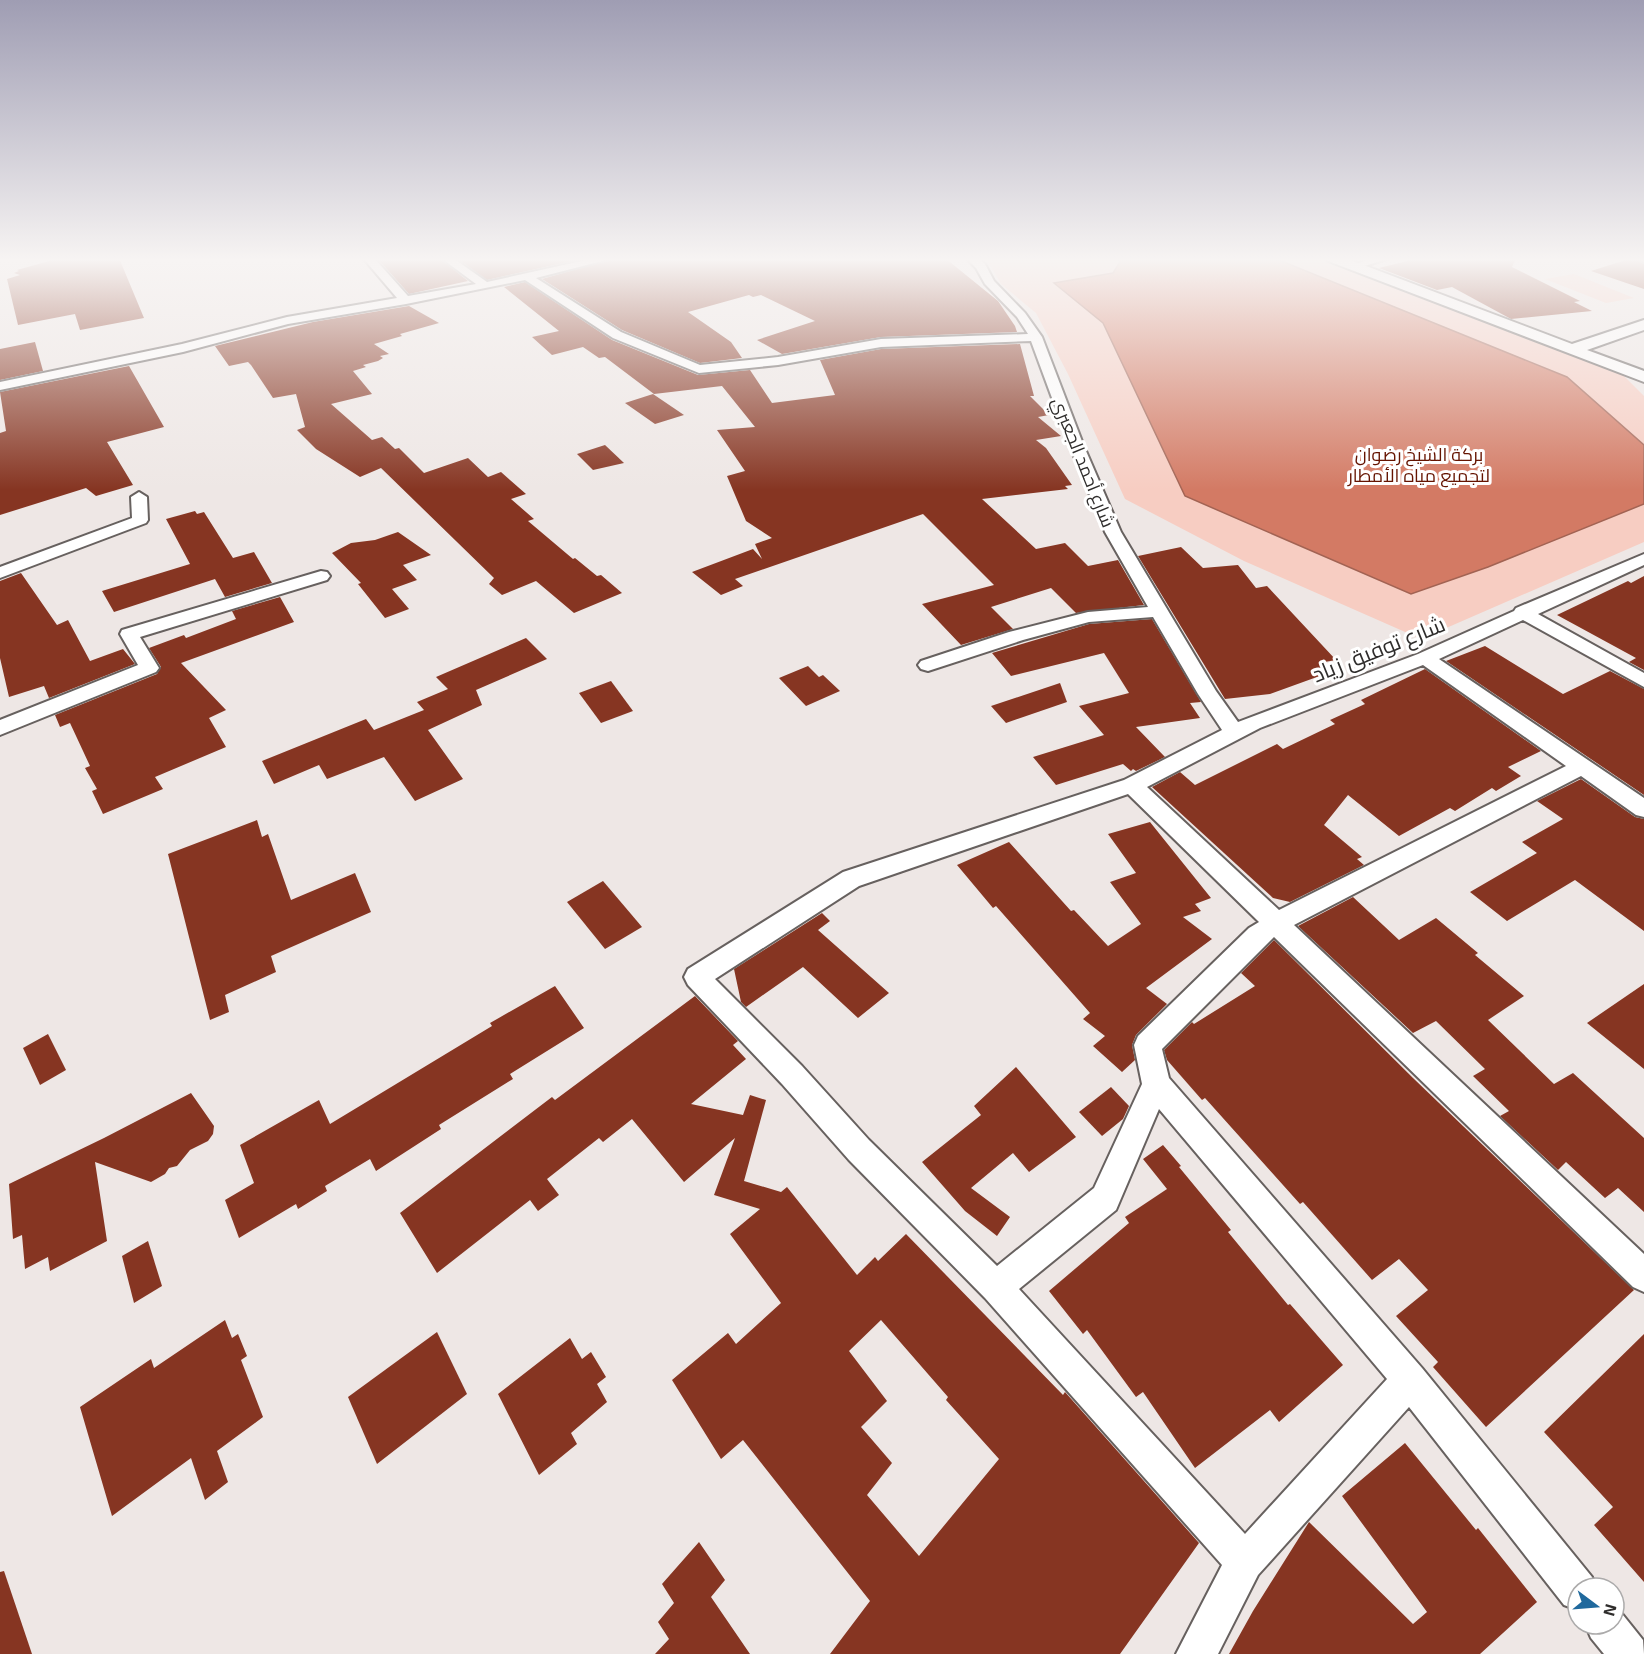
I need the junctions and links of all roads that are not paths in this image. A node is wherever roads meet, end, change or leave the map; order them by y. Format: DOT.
graph roads {
  1 [pos="232,335"];
  2 [pos="617,335"];
  3 [pos="1537,335"];
  4 [pos="1614,335"];
  5 [pos="1036,337"];
  6 [pos="1573,349"];
  7 [pos="1644,376"];
  8 [pos="0,386"];
  9 [pos="139,497"];
  10 [pos="1644,559"];
  11 [pos="0,573"];
  12 [pos="321,576"];
  13 [pos="1159,611"];
  14 [pos="1522,612"];
  15 [pos="1425,658"];
  16 [pos="928,664"];
  17 [pos="1644,681"];
  18 [pos="0,728"];
  19 [pos="1234,732"];
  20 [pos="1581,767"];
  21 [pos="1132,785"];
  22 [pos="1644,809"];
  23 [pos="1276,923"];
  24 [pos="1156,1084"];
  25 [pos="1644,1276"];
  26 [pos="996,1287"];
  27 [pos="1410,1380"];
  28 [pos="1245,1562"];
  29 [pos="1566,1576"];
  30 [pos="1615,1636"];
  31 [pos="1196,1654"];
  32 [pos="1629,1654"];
  1 -- 8 [label="street"];
  2 -- 5 [label="street"];
  3 -- 6 [label="street"];
  4 -- 6 [label="street"];
  5 -- 13 [label="street, شارع أحمد الجعبري"];
  6 -- 7 [label="street"];
  9 -- 11 [label="street"];
  10 -- 14 [label="street, شارع توفيق زياد"];
  12 -- 18 [label="street"];
  13 -- 16 [label="street"];
  13 -- 19 [label="street, شارع أحمد الجعبري"];
  14 -- 15 [label="street, شارع توفيق زياد"];
  14 -- 17 [label="street"];
  15 -- 19 [label="street, شارع توفيق زياد"];
  15 -- 20 [label="street"];
  19 -- 21 [label="street, شارع توفيق زياد"];
  20 -- 22 [label="street"];
  20 -- 23 [label="street"];
  21 -- 23 [label="street"];
  21 -- 26 [label="street, شارع توفيق زياد"];
  23 -- 24 [label="street"];
  23 -- 25 [label="street"];
  24 -- 26 [label="street"];
  24 -- 27 [label="street"];
  26 -- 28 [label="street"];
  27 -- 28 [label="street"];
  27 -- 29 [label="street"];
  28 -- 31 [label="street"];
  30 -- 32 [label="street"];
}
